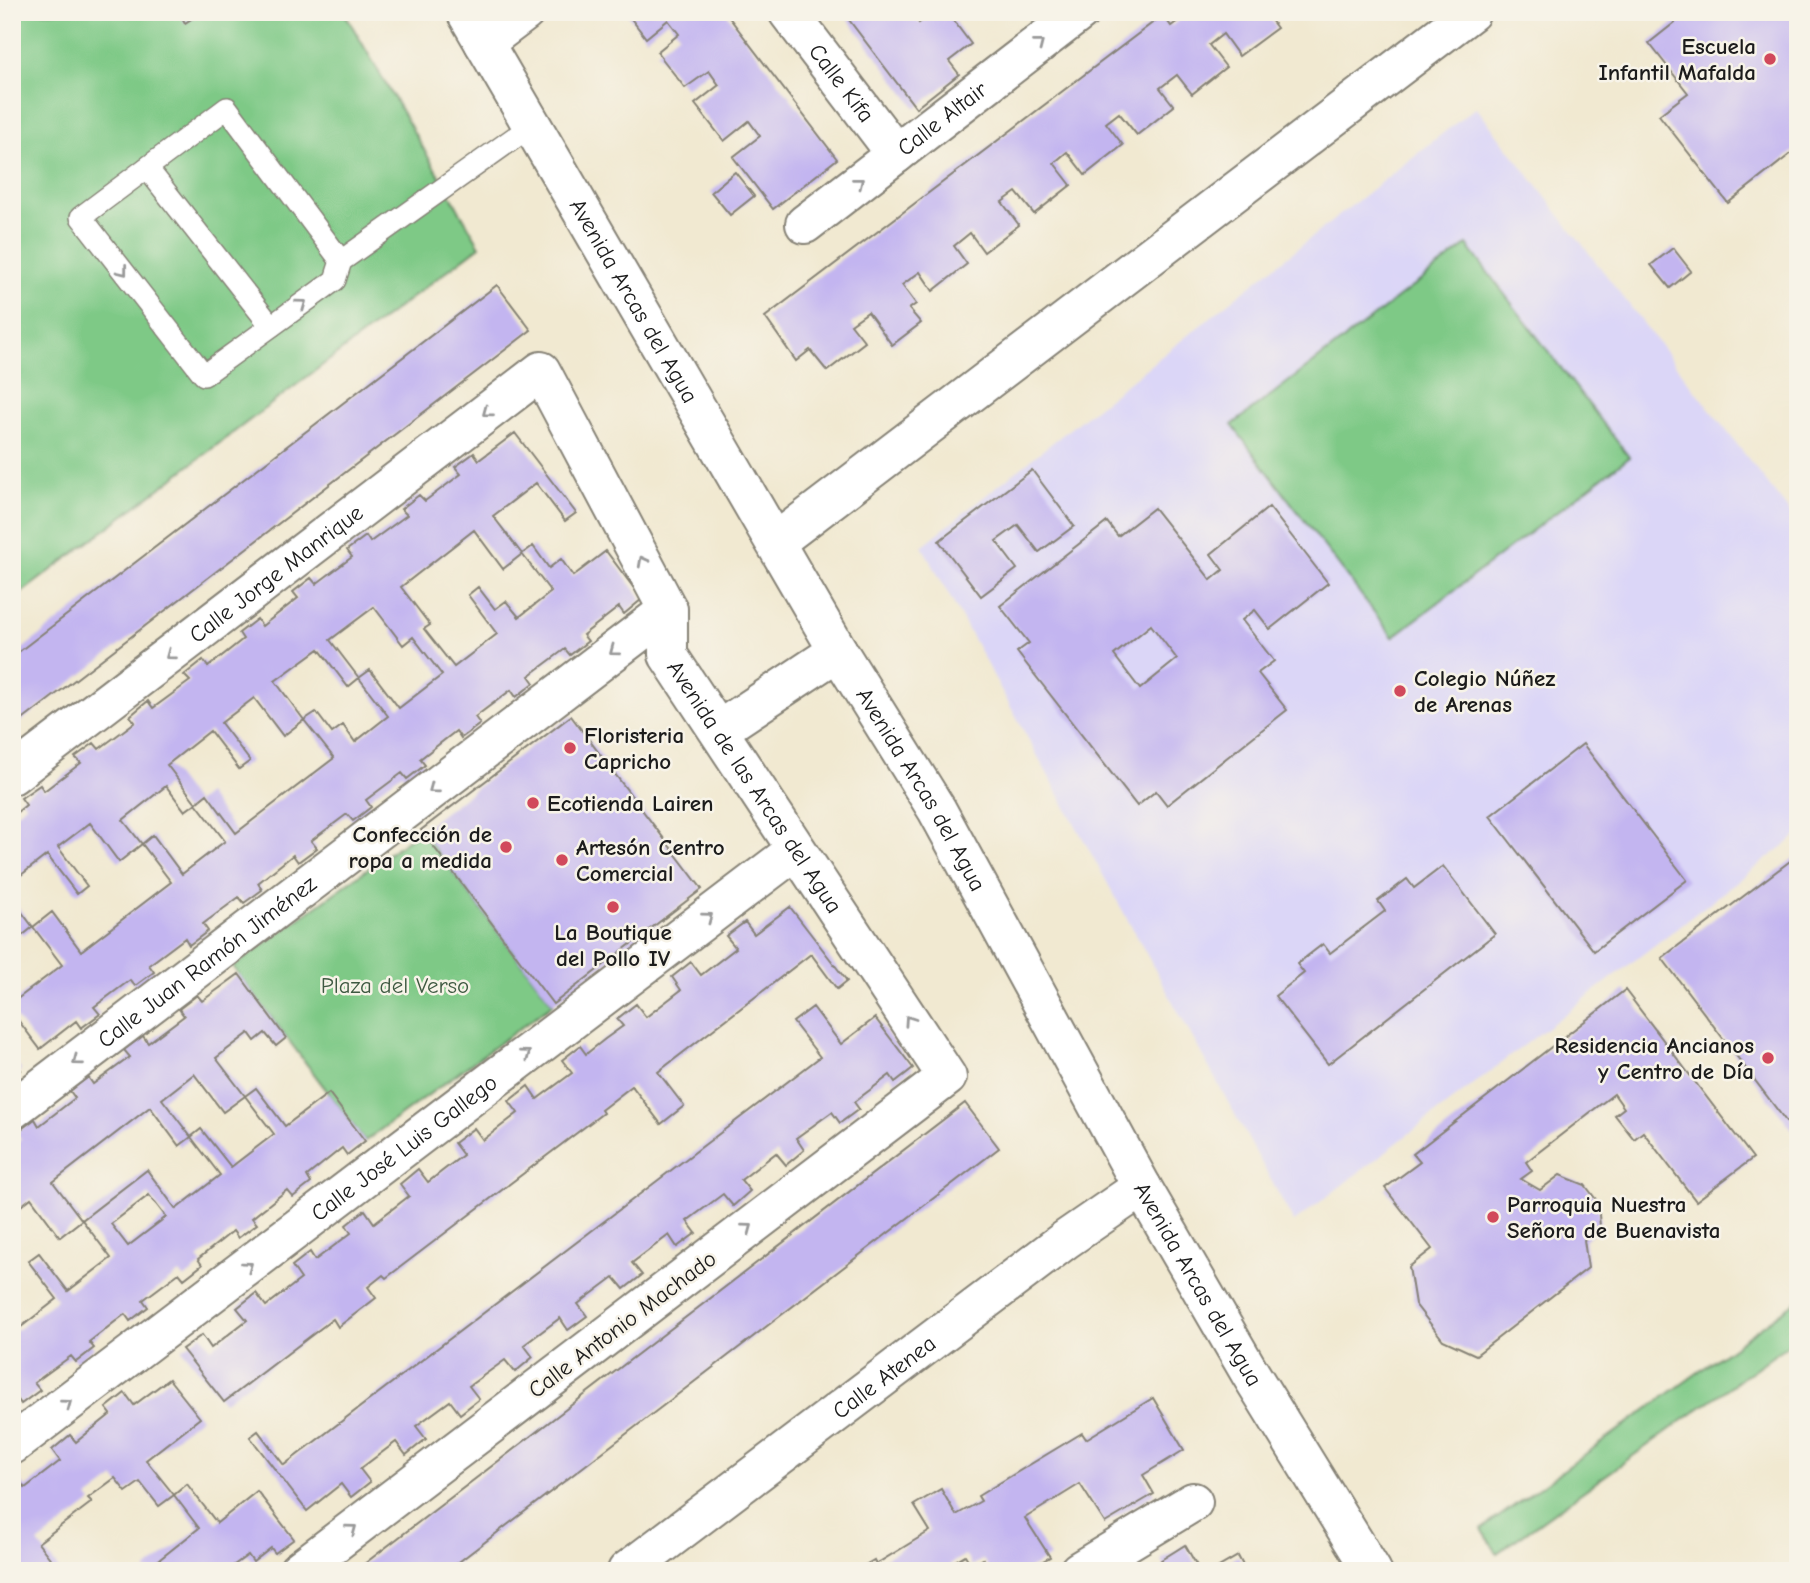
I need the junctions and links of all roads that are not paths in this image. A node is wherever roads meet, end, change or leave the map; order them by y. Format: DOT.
graph roads {
  1 [pos="526,12"];
  2 [pos="788,12"];
  3 [pos="1080,12"];
  4 [pos="1471,12"];
  5 [pos="475,28"];
  6 [pos="531,126"];
  7 [pos="896,154"];
  8 [pos="147,168"];
  9 [pos="805,224"];
  10 [pos="341,261"];
  11 [pos="271,326"];
  12 [pos="541,371"];
  13 [pos="777,541"];
  14 [pos="668,610"];
  15 [pos="838,650"];
  16 [pos="719,730"];
  17 [pos="12,775"];
  18 [pos="796,850"];
  19 [pos="947,1077"];
  20 [pos="12,1110"];
  21 [pos="1142,1187"];
  22 [pos="12,1445"];
  23 [pos="1193,1502"];
  24 [pos="298,1571"];
  25 [pos="627,1571"];
  26 [pos="1079,1571"];
  27 [pos="1372,1571"];
  1 -- 5 [label="street"];
  2 -- 7 [label="street, Calle Kifa"];
  7 -- 3 [label="street, Calle Altair, one-way"];
  4 -- 13 [label="street"];
  5 -- 6 [label="street, Avenida Arcas del Agua"];
  6 -- 10 [label="lane"];
  6 -- 13 [label="street, Avenida Arcas del Agua"];
  9 -- 7 [label="street, Calle Altair, one-way"];
  8 -- 10 [label="lane"];
  8 -- 11 [label="lane"];
  8 -- 11 [label="lane, one-way"];
  11 -- 10 [label="lane, one-way"];
  14 -- 12 [label="street, Avenida de las Arcas del Agua, one-way"];
  12 -- 17 [label="street, Calle Jorge Manrique, one-way"];
  13 -- 15 [label="street, Avenida Arcas del Agua"];
  14 -- 16 [label="street, Avenida de las Arcas del Agua"];
  14 -- 20 [label="street, Calle Juan Ramón Jiménez, one-way"];
  15 -- 16 [label="street"];
  15 -- 21 [label="street, Avenida Arcas del Agua"];
  16 -- 18 [label="street, Avenida de las Arcas del Agua"];
  19 -- 18 [label="street, Avenida de las Arcas del Agua, one-way"];
  22 -- 18 [label="street, Calle José Luis Gallego, one-way"];
  24 -- 19 [label="street, Calle Antonio Machado, one-way"];
  21 -- 25 [label="street, Calle Atenea"];
  21 -- 27 [label="street, Avenida Arcas del Agua"];
  23 -- 26 [label="street"];
}
